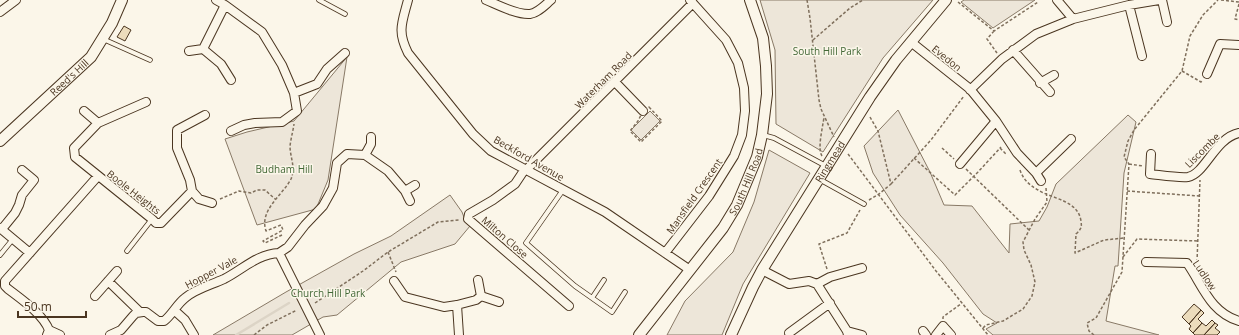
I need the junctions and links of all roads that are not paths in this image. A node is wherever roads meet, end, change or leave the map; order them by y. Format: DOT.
graph roads {
  1 [pos="16,0"];
  2 [pos="122,0"];
  3 [pos="216,0"];
  4 [pos="319,0"];
  5 [pos="408,0"];
  6 [pos="486,0"];
  7 [pos="551,0"];
  8 [pos="750,0"];
  9 [pos="946,0"];
  10 [pos="1058,0"];
  11 [pos="1161,0"];
  12 [pos="692,2"];
  13 [pos="225,5"];
  14 [pos="1129,5"];
  15 [pos="0,12"];
  16 [pos="345,14"];
  17 [pos="1073,19"];
  18 [pos="1167,22"];
  19 [pos="103,39"];
  20 [pos="911,42"];
  21 [pos="1239,45"];
  22 [pos="203,48"];
  23 [pos="1013,50"];
  24 [pos="190,51"];
  25 [pos="345,53"];
  26 [pos="1142,56"];
  27 [pos="150,60"];
  28 [pos="1207,74"];
  29 [pos="1054,75"];
  30 [pos="231,80"];
  31 [pos="615,82"];
  32 [pos="1040,83"];
  33 [pos="970,89"];
  34 [pos="1050,92"];
  35 [pos="294,93"];
  36 [pos="146,102"];
  37 [pos="84,111"];
  38 [pos="643,111"];
  39 [pos="205,115"];
  40 [pos="996,121"];
  41 [pos="98,123"];
  42 [pos="231,131"];
  43 [pos="1239,133"];
  44 [pos="762,135"];
  45 [pos="371,137"];
  46 [pos="1071,139"];
  47 [pos="0,141"];
  48 [pos="1151,154"];
  49 [pos="365,155"];
  50 [pos="828,164"];
  51 [pos="960,164"];
  52 [pos="22,170"];
  53 [pos="526,170"];
  54 [pos="1036,173"];
  55 [pos="98,176"];
  56 [pos="819,179"];
  57 [pos="1041,181"];
  58 [pos="415,185"];
  59 [pos="192,190"];
  60 [pos="563,190"];
  61 [pos="405,191"];
  62 [pos="410,201"];
  63 [pos="212,203"];
  64 [pos="864,204"];
  65 [pos="152,220"];
  66 [pos="1,229"];
  67 [pos="13,239"];
  68 [pos="127,251"];
  69 [pos="30,253"];
  70 [pos="278,253"];
  71 [pos="665,253"];
  72 [pos="0,255"];
  73 [pos="1146,262"];
  74 [pos="862,268"];
  75 [pos="690,270"];
  76 [pos="762,270"];
  77 [pos="117,271"];
  78 [pos="395,278"];
  79 [pos="478,280"];
  80 [pos="604,280"];
  81 [pos="108,281"];
  82 [pos="816,284"];
  83 [pos="625,292"];
  84 [pos="95,296"];
  85 [pos="481,296"];
  86 [pos="592,298"];
  87 [pos="499,302"];
  88 [pos="830,303"];
  89 [pos="457,305"];
  90 [pos="569,306"];
  91 [pos="174,310"];
  92 [pos="140,312"];
  93 [pos="1239,321"];
  94 [pos="48,332"];
  95 [pos="789,333"];
  96 [pos="848,333"];
  97 [pos="60,335"];
  98 [pos="110,335"];
  99 [pos="194,335"];
  100 [pos="320,335"];
  101 [pos="459,335"];
  102 [pos="639,335"];
  103 [pos="731,335"];
  104 [pos="862,335"];
  105 [pos="936,335"];
  106 [pos="951,335"];
  1 -- 15 [label="street"];
  2 -- 19 [label="street, Reed's Hill"];
  3 -- 13 [label="street"];
  4 -- 16 [label="lane"];
  5 -- 53 [label="street, Beckford Avenue"];
  6 -- 7 [label="street"];
  8 -- 44 [label="street, South Hill Road"];
  9 -- 20 [label="street, Ringmead"];
  10 -- 17 [label="street"];
  11 -- 14 [label="street"];
  11 -- 18 [label="street"];
  12 -- 31 [label="street, Waterham Road"];
  12 -- 71 [label="street, Mansfield Crescent"];
  13 -- 22 [label="street"];
  13 -- 35 [label="street"];
  14 -- 17 [label="street"];
  14 -- 26 [label="street"];
  17 -- 23 [label="street"];
  19 -- 27 [label="lane"];
  19 -- 47 [label="street, Reed's Hill"];
  20 -- 33 [label="street, Evedon"];
  20 -- 50 [label="street, Ringmead"];
  21 -- 28 [label="street"];
  22 -- 24 [label="street"];
  22 -- 30 [label="street"];
  23 -- 32 [label="street"];
  23 -- 33 [label="street"];
  25 -- 35 [label="street"];
  29 -- 32 [label="street"];
  31 -- 38 [label="street"];
  31 -- 53 [label="street, Waterham Road"];
  32 -- 34 [label="street"];
  33 -- 40 [label="street, Evedon"];
  35 -- 42 [label="street"];
  36 -- 41 [label="street"];
  37 -- 41 [label="street"];
  39 -- 59 [label="street"];
  40 -- 51 [label="street"];
  40 -- 54 [label="street, Evedon"];
  41 -- 55 [label="street, Boole Heights"];
  43 -- 48 [label="street, Liscombe"];
  44 -- 50 [label="lane"];
  44 -- 75 [label="street, South Hill Road"];
  45 -- 49 [label="street"];
  46 -- 54 [label="street"];
  49 -- 61 [label="street"];
  49 -- 70 [label="street"];
  50 -- 56 [label="street, Ringmead"];
  52 -- 66 [label="street"];
  53 -- 60 [label="street, Beckford Avenue"];
  53 -- 90 [label="street, Milton Close"];
  54 -- 57 [label="street, Evedon"];
  55 -- 65 [label="street, Boole Heights"];
  55 -- 69 [label="street, Boole Heights"];
  56 -- 64 [label="lane"];
  56 -- 76 [label="street, Ringmead"];
  58 -- 61 [label="street"];
  59 -- 63 [label="street"];
  59 -- 65 [label="street, Boole Heights"];
  60 -- 71 [label="street, Beckford Avenue"];
  60 -- 86 [label="lane"];
  61 -- 62 [label="street"];
  65 -- 68 [label="lane"];
  66 -- 67 [label="street"];
  67 -- 69 [label="street"];
  67 -- 72 [label="lane"];
  69 -- 94 [label="street, Boole Heights"];
  70 -- 91 [label="street, Hopper Vale"];
  70 -- 100 [label="street"];
  71 -- 75 [label="street, Beckford Avenue"];
  73 -- 93 [label="street, Ludlow"];
  74 -- 82 [label="street"];
  75 -- 102 [label="street, South Hill Road"];
  76 -- 82 [label="street"];
  76 -- 103 [label="street, Ringmead"];
  77 -- 81 [label="street"];
  78 -- 89 [label="street"];
  79 -- 85 [label="street"];
  80 -- 86 [label="lane"];
  81 -- 84 [label="street"];
  81 -- 92 [label="street, Hopper Vale"];
  82 -- 88 [label="street"];
  83 -- 86 [label="lane"];
  85 -- 87 [label="street"];
  85 -- 89 [label="street"];
  88 -- 95 [label="street"];
  88 -- 96 [label="street"];
  89 -- 101 [label="street"];
  91 -- 92 [label="street, Hopper Vale"];
  91 -- 99 [label="street"];
  92 -- 98 [label="street"];
  94 -- 97 [label="street"];
  96 -- 104 [label="street"];
  105 -- 106 [label="street"];
}
